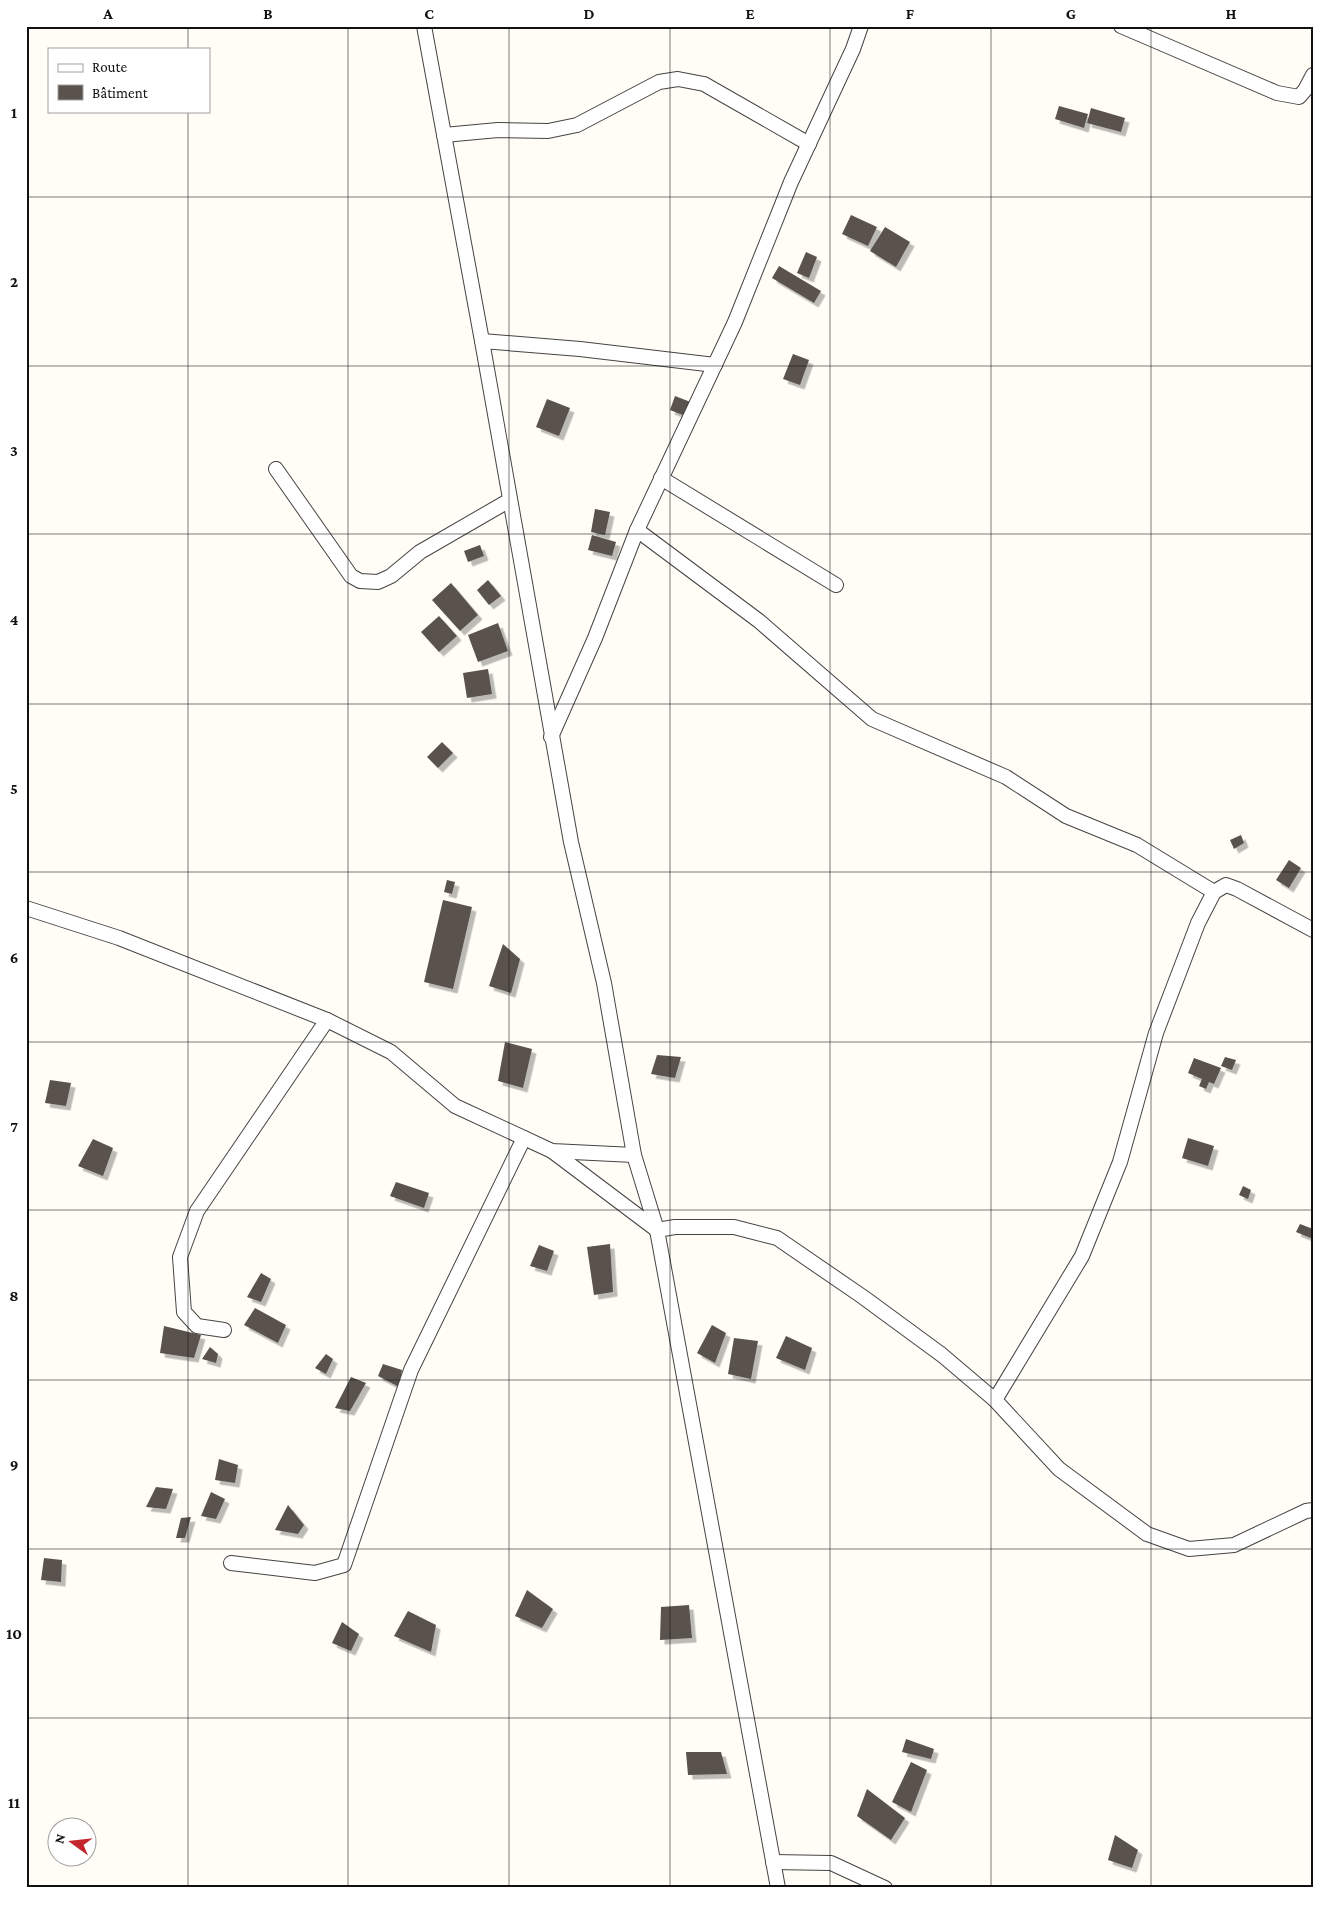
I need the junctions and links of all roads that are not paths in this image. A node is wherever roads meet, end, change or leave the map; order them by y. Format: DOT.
graph roads {
  1 [pos="424,26"];
  2 [pos="861,26"];
  3 [pos="1121,26"];
  4 [pos="1313,75"];
  5 [pos="444,134"];
  6 [pos="809,144"];
  7 [pos="482,341"];
  8 [pos="715,365"];
  9 [pos="276,469"];
  10 [pos="661,478"];
  11 [pos="510,500"];
  12 [pos="637,530"];
  13 [pos="836,584"];
  14 [pos="551,737"];
  15 [pos="1214,892"];
  16 [pos="26,908"];
  17 [pos="1313,930"];
  18 [pos="327,1020"];
  19 [pos="524,1138"];
  20 [pos="552,1151"];
  21 [pos="634,1156"];
  22 [pos="657,1230"];
  23 [pos="224,1330"];
  24 [pos="995,1400"];
  25 [pos="1313,1510"];
  26 [pos="231,1563"];
  27 [pos="773,1862"];
  28 [pos="778,1888"];
  29 [pos="885,1888"];
  1 -- 5 [label="street"];
  2 -- 6 [label="street"];
  3 -- 4 [label="street"];
  5 -- 6 [label="street"];
  5 -- 7 [label="street"];
  6 -- 8 [label="street"];
  7 -- 8 [label="street"];
  7 -- 11 [label="street"];
  8 -- 10 [label="street"];
  9 -- 11 [label="street"];
  10 -- 12 [label="street"];
  10 -- 13 [label="street"];
  11 -- 14 [label="street"];
  12 -- 14 [label="street"];
  12 -- 15 [label="street"];
  14 -- 21 [label="street"];
  15 -- 17 [label="street"];
  15 -- 24 [label="street"];
  16 -- 18 [label="street"];
  18 -- 19 [label="street"];
  18 -- 23 [label="street"];
  19 -- 20 [label="street"];
  19 -- 26 [label="street"];
  20 -- 21 [label="street"];
  20 -- 22 [label="street"];
  21 -- 22 [label="street"];
  22 -- 24 [label="street"];
  22 -- 27 [label="street"];
  24 -- 25 [label="street"];
  27 -- 28 [label="street"];
  27 -- 29 [label="street"];
}
